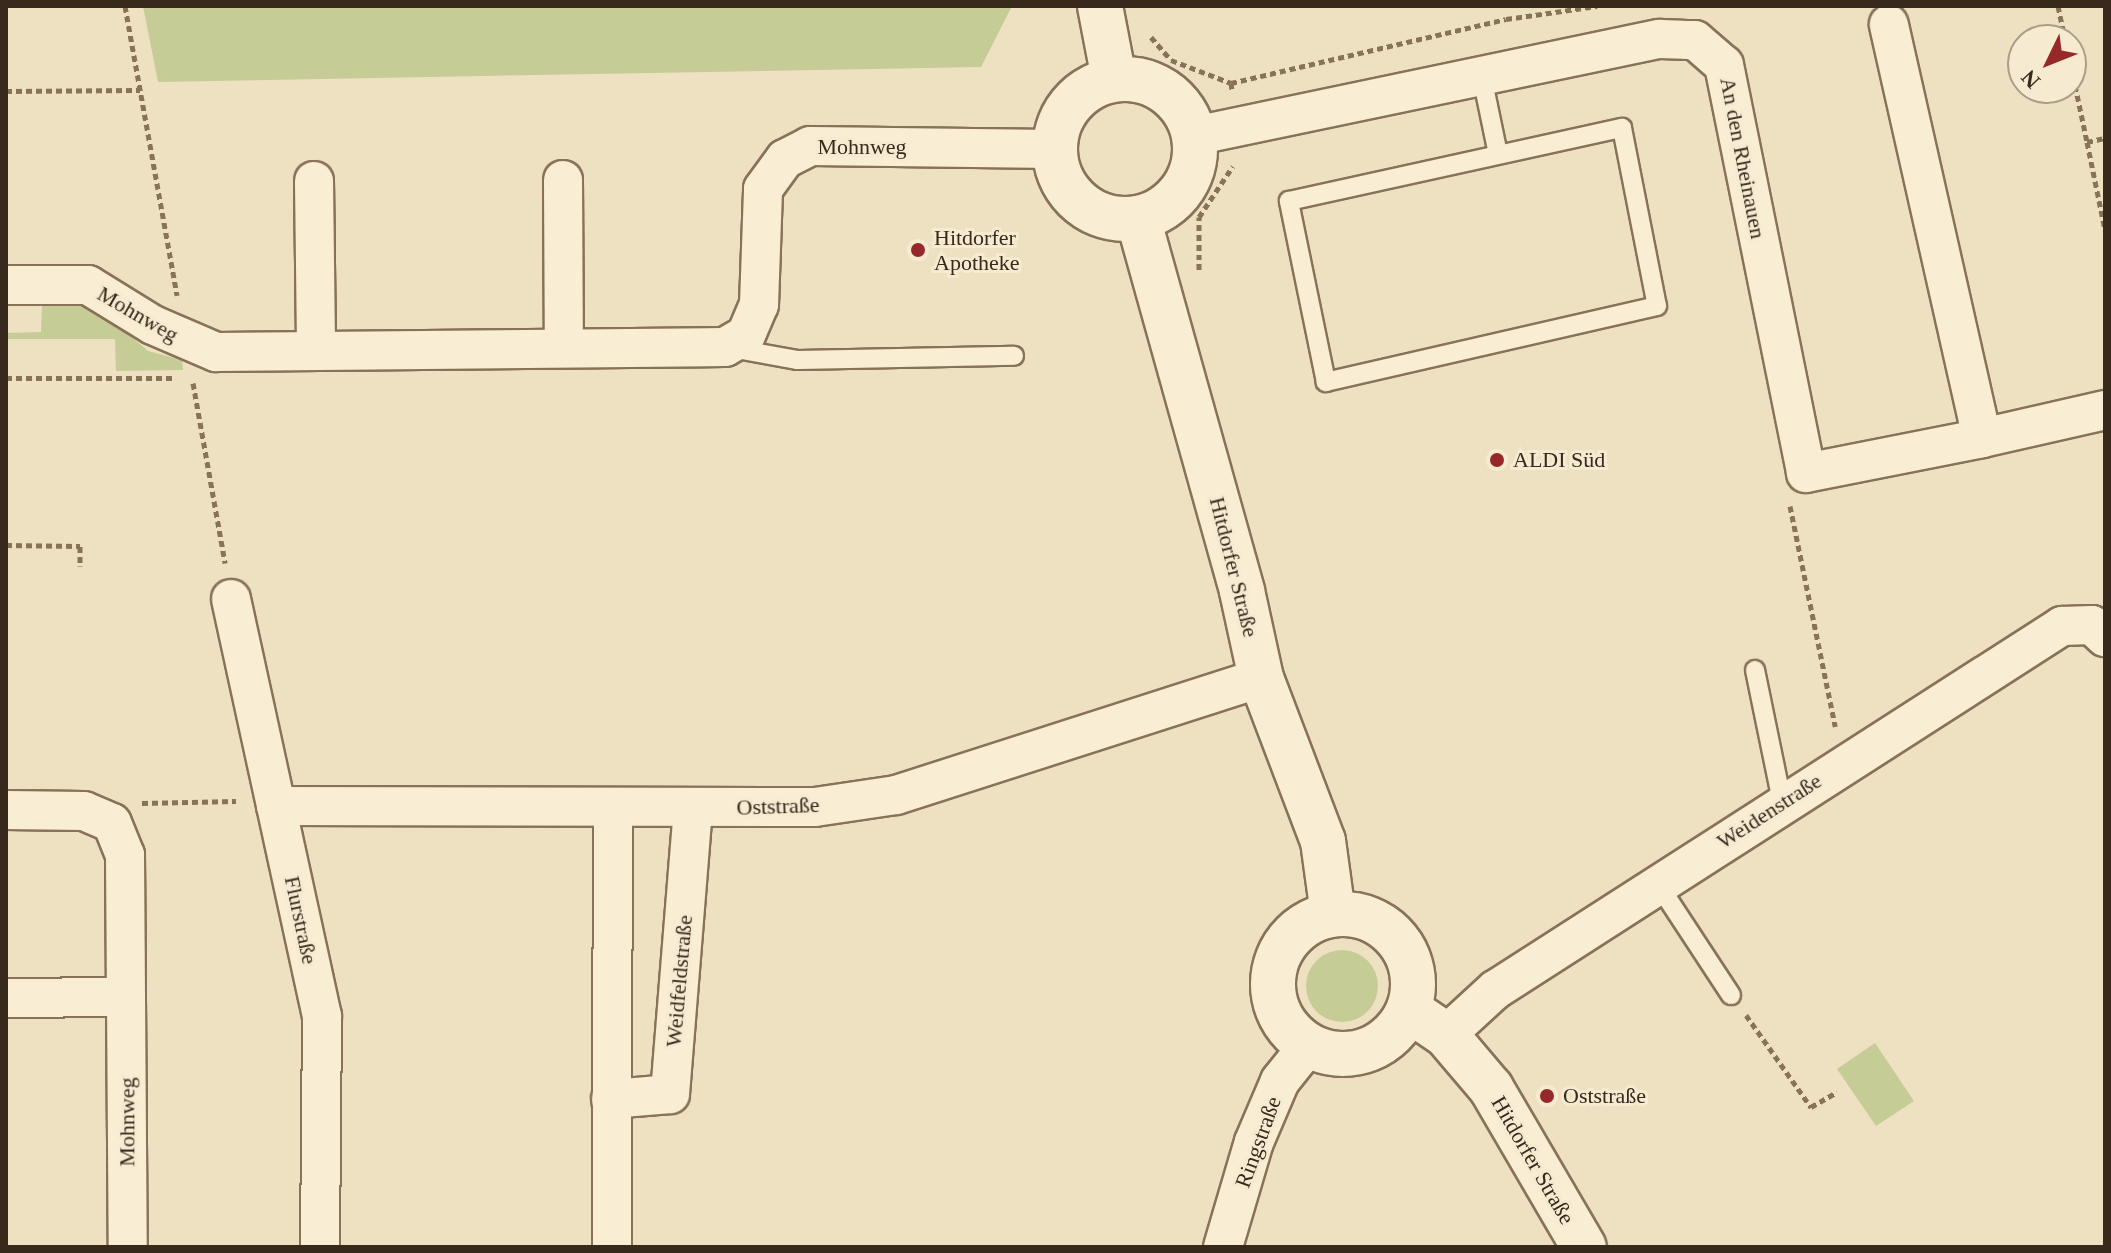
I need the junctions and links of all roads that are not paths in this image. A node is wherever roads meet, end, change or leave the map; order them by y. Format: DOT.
graph roads {
  1 [pos="1100,6"];
  2 [pos="1889,24"];
  3 [pos="1482,77"];
  4 [pos="1114,79"];
  5 [pos="1194,136"];
  6 [pos="1055,149"];
  7 [pos="1498,154"];
  8 [pos="563,180"];
  9 [pos="314,181"];
  10 [pos="1138,218"];
  11 [pos="6,285"];
  12 [pos="725,347"];
  13 [pos="564,348"];
  14 [pos="316,351"];
  15 [pos="1014,356"];
  16 [pos="2105,410"];
  17 [pos="1982,438"];
  18 [pos="231,599"];
  19 [pos="2105,637"];
  20 [pos="1755,670"];
  21 [pos="1261,678"];
  22 [pos="1782,802"];
  23 [pos="276,806"];
  24 [pos="613,809"];
  25 [pos="693,809"];
  26 [pos="6,810"];
  27 [pos="1658,884"];
  28 [pos="1333,914"];
  29 [pos="1731,995"];
  30 [pos="126,997"];
  31 [pos="6,998"];
  32 [pos="1409,1010"];
  33 [pos="1446,1035"];
  34 [pos="1308,1046"];
  35 [pos="611,1099"];
  36 [pos="128,1247"];
  37 [pos="320,1247"];
  38 [pos="612,1247"];
  39 [pos="1223,1247"];
  40 [pos="1584,1247"];
  1 -- 4 [label="street"];
  2 -- 17 [label="street"];
  3 -- 5 [label="street, An den Rheinauen"];
  3 -- 7 [label="lane"];
  3 -- 17 [label="street, An den Rheinauen"];
  4 -- 5 [label="street"];
  4 -- 6 [label="street"];
  5 -- 10 [label="street"];
  6 -- 10 [label="street"];
  6 -- 12 [label="street, Mohnweg"];
  7 -- 7 [label="lane"];
  8 -- 13 [label="street"];
  9 -- 14 [label="street"];
  10 -- 21 [label="street, Hitdorfer Straße"];
  11 -- 14 [label="street, Mohnweg"];
  12 -- 13 [label="street, Mohnweg"];
  12 -- 15 [label="lane, Mohnweg"];
  13 -- 14 [label="street, Mohnweg"];
  16 -- 17 [label="street"];
  18 -- 23 [label="street, Flurstraße"];
  19 -- 22 [label="street, Weidenstraße"];
  20 -- 22 [label="lane"];
  21 -- 25 [label="street, Oststraße"];
  21 -- 28 [label="street, Hitdorfer Straße"];
  22 -- 27 [label="street, Weidenstraße"];
  23 -- 24 [label="street, Oststraße"];
  23 -- 37 [label="street, Flurstraße"];
  24 -- 25 [label="street, Oststraße"];
  24 -- 35 [label="street"];
  25 -- 35 [label="street, Weidfeldstraße"];
  26 -- 30 [label="street, Mohnweg"];
  27 -- 29 [label="lane"];
  27 -- 33 [label="street, Weidenstraße"];
  28 -- 32 [label="street"];
  28 -- 34 [label="street"];
  30 -- 31 [label="street"];
  30 -- 36 [label="street, Mohnweg"];
  32 -- 33 [label="street, Hitdorfer Straße"];
  32 -- 34 [label="street"];
  33 -- 40 [label="street, Hitdorfer Straße"];
  34 -- 39 [label="street, Ringstraße"];
  35 -- 38 [label="street"];
}
